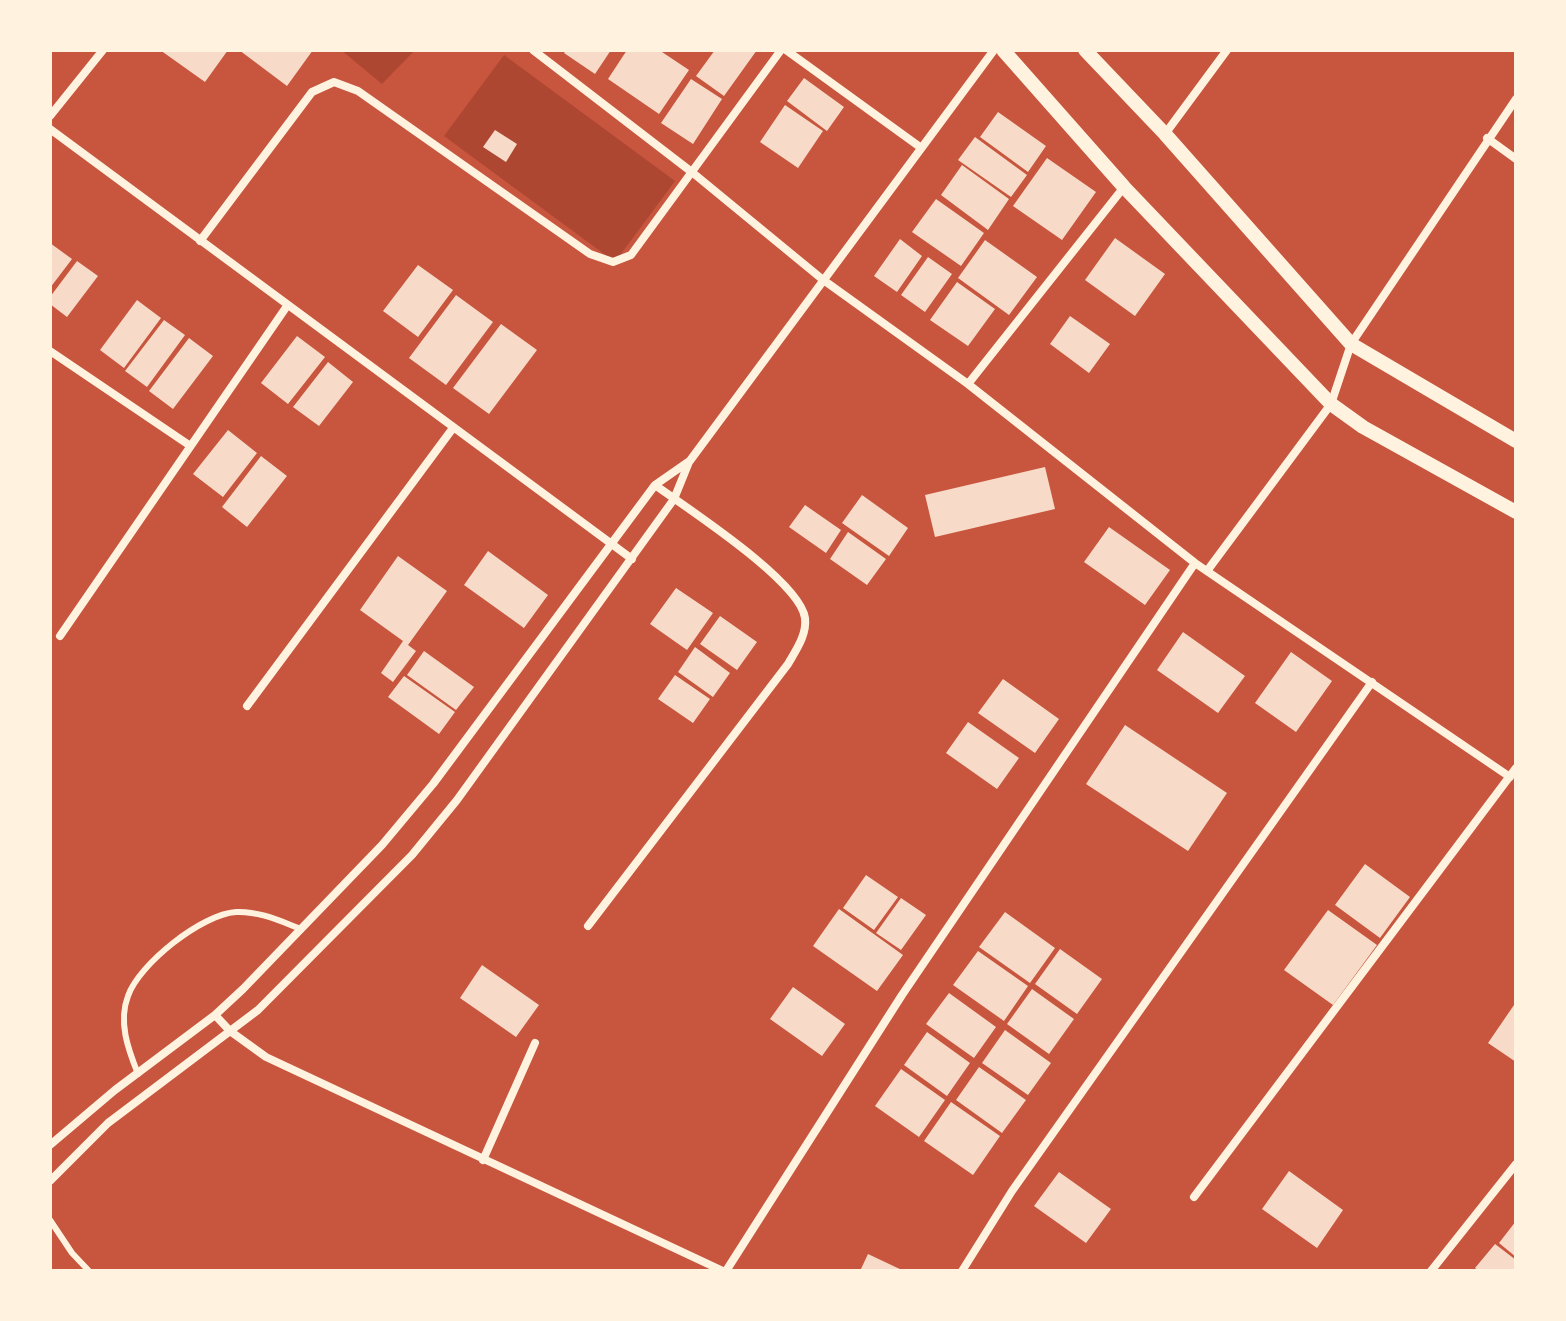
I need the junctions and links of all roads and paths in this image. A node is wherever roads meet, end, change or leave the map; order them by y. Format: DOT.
graph roads {
  1 [pos="103,50"];
  2 [pos="533,50"];
  3 [pos="784,50"];
  4 [pos="994,50"];
  5 [pos="1003,50"];
  6 [pos="1085,50"];
  7 [pos="1227,50"];
  8 [pos="1516,99"];
  9 [pos="50,116"];
  10 [pos="50,129"];
  11 [pos="1165,134"];
  12 [pos="1487,138"];
  13 [pos="920,147"];
  14 [pos="1516,159"];
  15 [pos="693,173"];
  16 [pos="1124,187"];
  17 [pos="200,241"];
  18 [pos="822,279"];
  19 [pos="287,306"];
  20 [pos="1351,344"];
  21 [pos="50,351"];
  22 [pos="968,384"];
  23 [pos="1331,404"];
  24 [pos="453,428"];
  25 [pos="1516,441"];
  26 [pos="189,445"];
  27 [pos="689,462"];
  28 [pos="655,485"];
  29 [pos="674,499"];
  30 [pos="1516,512"];
  31 [pos="612,544"];
  32 [pos="632,559"];
  33 [pos="1195,563"];
  34 [pos="1207,571"];
  35 [pos="60,636"];
  36 [pos="1372,682"];
  37 [pos="247,706"];
  38 [pos="1516,768"];
  39 [pos="1510,777"];
  40 [pos="588,926"];
  41 [pos="301,929"];
  42 [pos="215,1015"];
  43 [pos="230,1031"];
  44 [pos="535,1043"];
  45 [pos="138,1074"];
  46 [pos="50,1145"];
  47 [pos="483,1160"];
  48 [pos="1516,1164"];
  49 [pos="50,1181"];
  50 [pos="1194,1197"];
  51 [pos="50,1220"];
  52 [pos="89,1271"];
  53 [pos="724,1271"];
  54 [pos="962,1271"];
  55 [pos="1431,1271"];
  1 -- 9 [label="street"];
  2 -- 15 [label="street"];
  3 -- 13 [label="street"];
  3 -- 15 [label="street"];
  4 -- 13 [label="street"];
  5 -- 16 [label="street"];
  6 -- 11 [label="street"];
  7 -- 11 [label="street"];
  8 -- 12 [label="street"];
  10 -- 17 [label="street"];
  11 -- 20 [label="street"];
  12 -- 14 [label="street"];
  12 -- 20 [label="street"];
  13 -- 18 [label="street"];
  15 -- 17 [label="street"];
  15 -- 18 [label="street"];
  16 -- 22 [label="street"];
  16 -- 23 [label="street"];
  17 -- 19 [label="street"];
  18 -- 22 [label="street"];
  18 -- 27 [label="street"];
  19 -- 24 [label="street"];
  19 -- 26 [label="street"];
  20 -- 23 [label="street"];
  20 -- 25 [label="street"];
  21 -- 26 [label="street"];
  22 -- 33 [label="street"];
  23 -- 30 [label="street"];
  23 -- 34 [label="street"];
  24 -- 31 [label="street"];
  24 -- 37 [label="street"];
  26 -- 35 [label="street"];
  27 -- 28 [label="street"];
  27 -- 29 [label="street"];
  28 -- 29 [label="street"];
  28 -- 31 [label="street"];
  29 -- 32 [label="street"];
  29 -- 40 [label="street"];
  31 -- 32 [label="street"];
  31 -- 41 [label="street"];
  32 -- 43 [label="street"];
  33 -- 34 [label="street"];
  33 -- 53 [label="street"];
  34 -- 36 [label="street"];
  36 -- 39 [label="street"];
  36 -- 54 [label="street"];
  38 -- 39 [label="street"];
  39 -- 50 [label="street"];
  41 -- 42 [label="street"];
  41 -- 45 [label="lane"];
  42 -- 43 [label="street"];
  42 -- 45 [label="street"];
  43 -- 47 [label="street"];
  43 -- 49 [label="street"];
  44 -- 47 [label="street"];
  45 -- 46 [label="street"];
  47 -- 53 [label="street"];
  48 -- 55 [label="street"];
  51 -- 52 [label="lane"];
}
